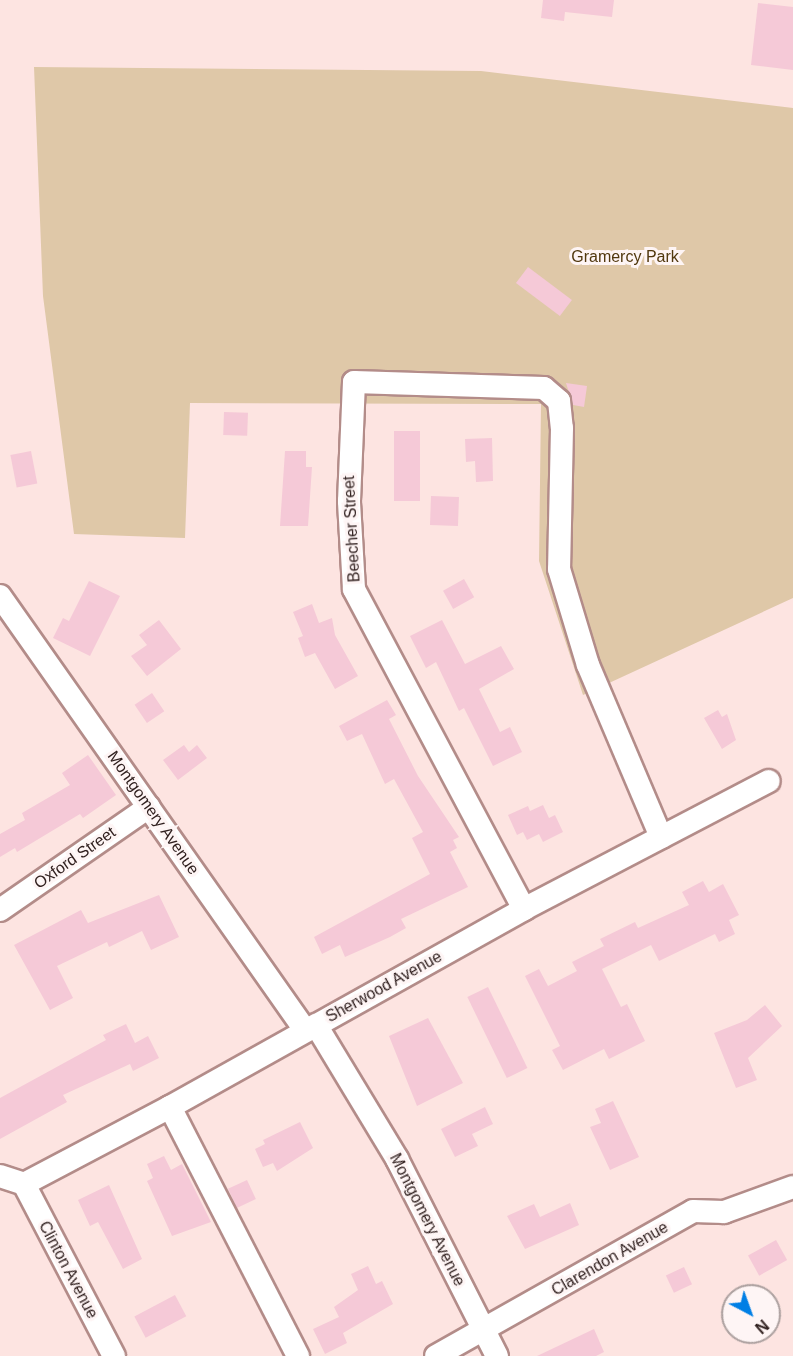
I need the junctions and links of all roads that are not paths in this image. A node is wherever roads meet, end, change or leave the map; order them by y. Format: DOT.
graph roads {
  1 [pos="0,596"];
  2 [pos="769,781"];
  3 [pos="149,807"];
  4 [pos="661,837"];
  5 [pos="524,909"];
  6 [pos="0,910"];
  7 [pos="310,1028"];
  8 [pos="170,1107"];
  9 [pos="0,1176"];
  10 [pos="24,1184"];
  11 [pos="793,1187"];
  12 [pos="483,1331"];
  13 [pos="114,1356"];
  14 [pos="298,1356"];
  15 [pos="436,1356"];
  16 [pos="497,1356"];
  1 -- 3 [label="street, Montgomery Avenue"];
  2 -- 4 [label="street, Sherwood Avenue"];
  3 -- 6 [label="street, Oxford Street"];
  3 -- 7 [label="street, Montgomery Avenue"];
  4 -- 5 [label="street, Sherwood Avenue"];
  4 -- 5 [label="street, Beecher Street"];
  5 -- 7 [label="street, Sherwood Avenue"];
  7 -- 8 [label="street, Sherwood Avenue"];
  7 -- 12 [label="street, Montgomery Avenue"];
  8 -- 10 [label="street, Sherwood Avenue"];
  8 -- 14 [label="street"];
  9 -- 10 [label="street"];
  10 -- 13 [label="street, Clinton Avenue"];
  11 -- 12 [label="street, Clarendon Avenue"];
  12 -- 15 [label="street, Clarendon Avenue"];
  12 -- 16 [label="street, Montgomery Avenue"];
}
